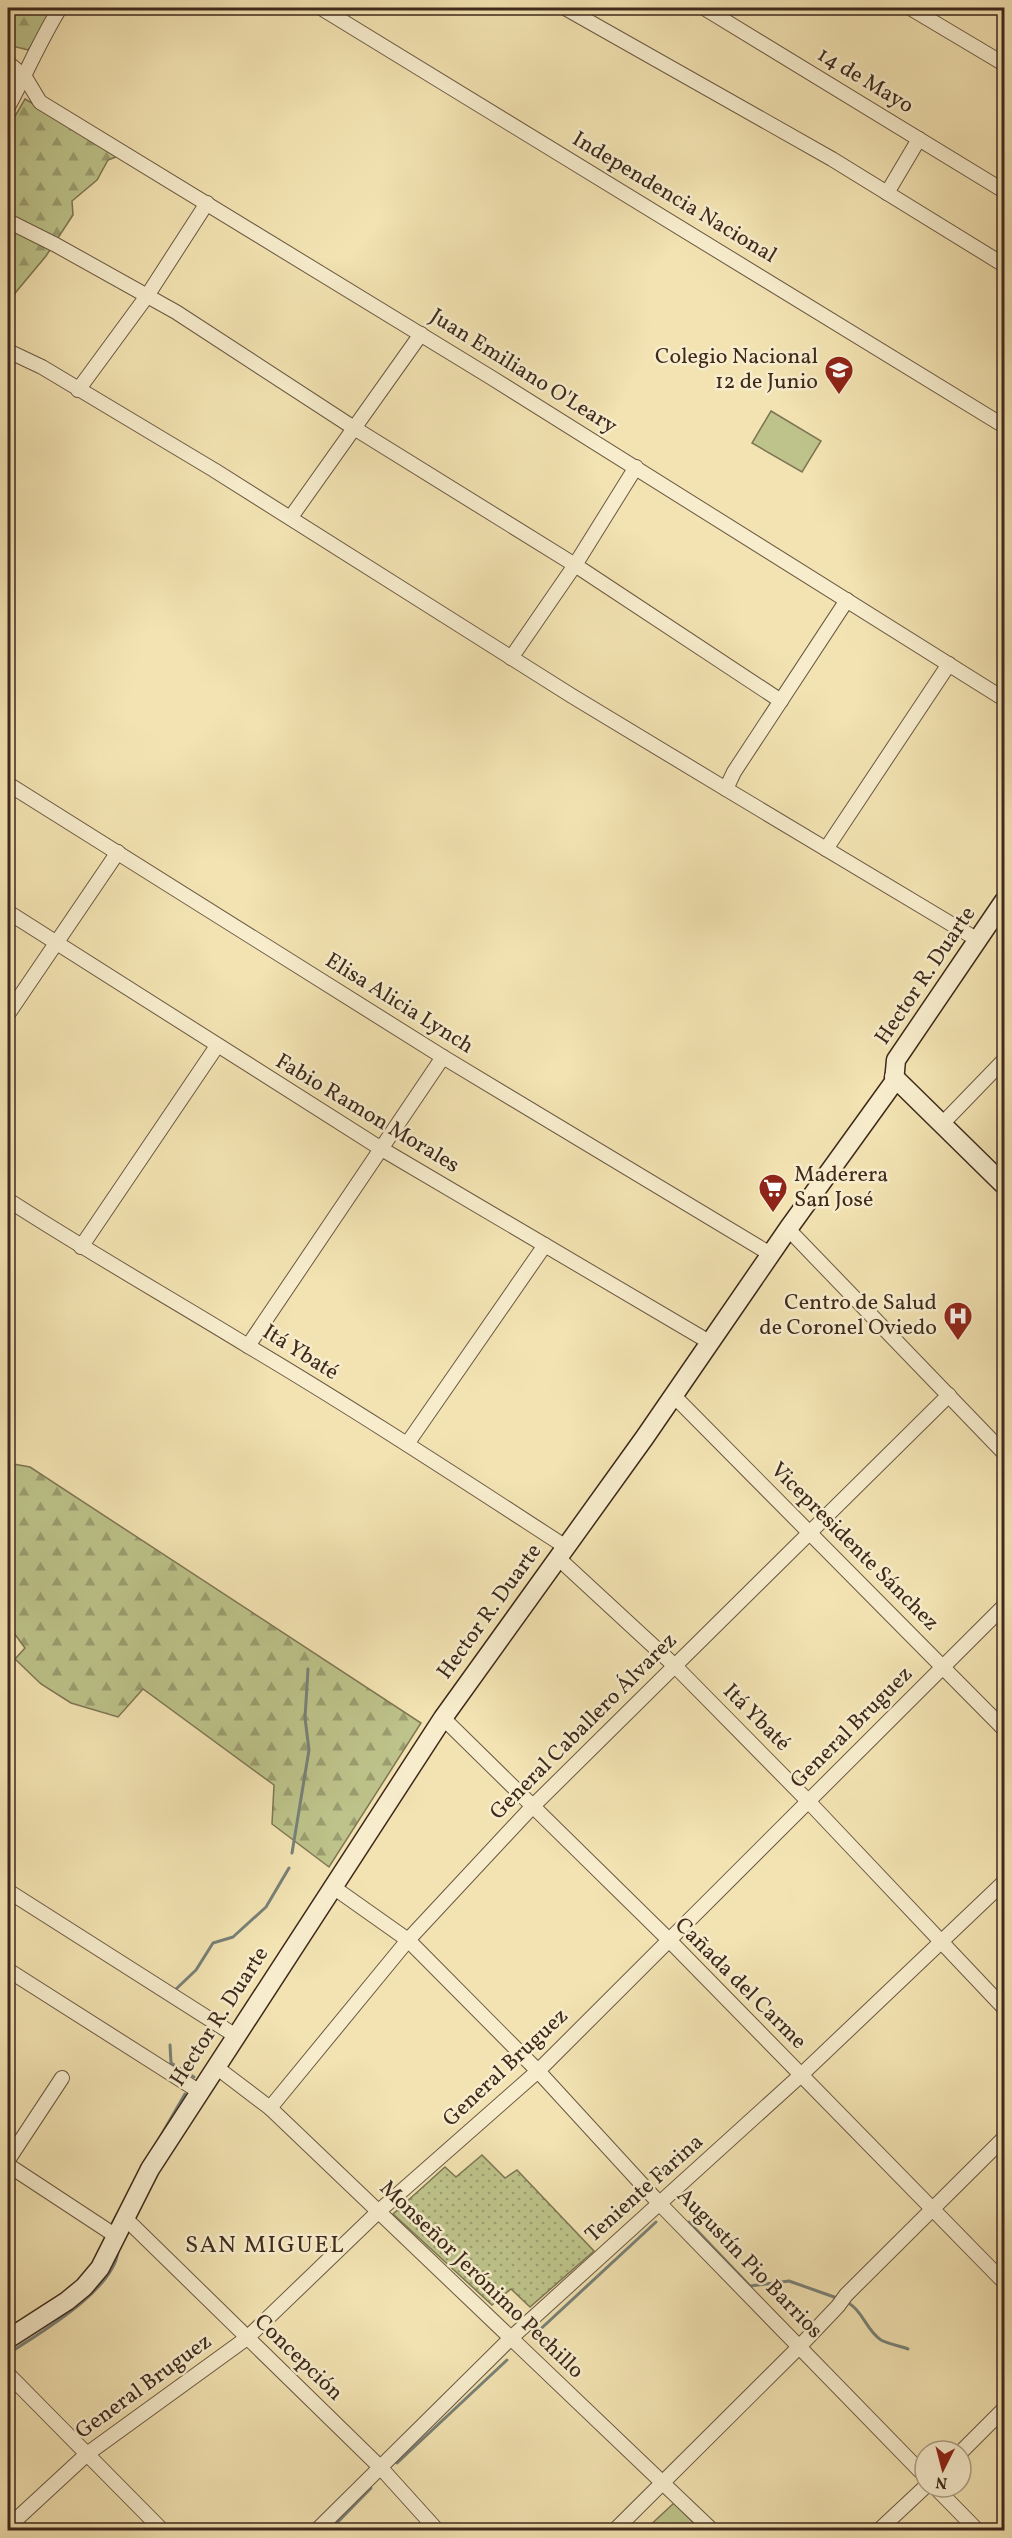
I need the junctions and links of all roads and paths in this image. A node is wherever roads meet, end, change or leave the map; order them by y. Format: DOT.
graph roads {
  1 [pos="60,8"];
  2 [pos="321,8"];
  3 [pos="566,8"];
  4 [pos="704,8"];
  5 [pos="910,8"];
  6 [pos="8,63"];
  7 [pos="1005,64"];
  8 [pos="26,77"];
  9 [pos="8,107"];
  10 [pos="919,139"];
  11 [pos="1005,191"];
  12 [pos="887,193"];
  13 [pos="207,204"];
  14 [pos="8,221"];
  15 [pos="1005,266"];
  16 [pos="147,296"];
  17 [pos="421,334"];
  18 [pos="8,351"];
  19 [pos="78,390"];
  20 [pos="1005,426"];
  21 [pos="354,428"];
  22 [pos="636,467"];
  23 [pos="291,517"];
  24 [pos="575,565"];
  25 [pos="847,600"];
  26 [pos="511,658"];
  27 [pos="949,664"];
  28 [pos="1005,699"];
  29 [pos="781,701"];
  30 [pos="8,784"];
  31 [pos="726,789"];
  32 [pos="826,849"];
  33 [pos="118,852"];
  34 [pos="1002,910"];
  35 [pos="8,912"];
  36 [pos="978,940"];
  37 [pos="56,942"];
  38 [pos="8,1014"];
  39 [pos="217,1046"];
  40 [pos="443,1057"];
  41 [pos="1005,1060"];
  42 [pos="894,1077"];
  43 [pos="942,1124"];
  44 [pos="380,1148"];
  45 [pos="1005,1185"];
  46 [pos="8,1200"];
  47 [pos="788,1229"];
  48 [pos="545,1245"];
  49 [pos="81,1247"];
  50 [pos="772,1255"];
  51 [pos="711,1343"];
  52 [pos="248,1346"];
  53 [pos="949,1395"];
  54 [pos="674,1396"];
  55 [pos="407,1444"];
  56 [pos="1005,1453"];
  57 [pos="809,1533"];
  58 [pos="562,1553"];
  59 [pos="1005,1606"];
  60 [pos="675,1666"];
  61 [pos="943,1667"];
  62 [pos="442,1718"];
  63 [pos="1005,1729"];
  64 [pos="808,1801"];
  65 [pos="531,1807"];
  66 [pos="1005,1882"];
  67 [pos="333,1887"];
  68 [pos="8,1891"];
  69 [pos="408,1940"];
  70 [pos="668,1940"];
  71 [pos="942,1942"];
  72 [pos="8,1970"];
  73 [pos="1005,2008"];
  74 [pos="236,2036"];
  75 [pos="216,2067"];
  76 [pos="538,2071"];
  77 [pos="801,2075"];
  78 [pos="62,2078"];
  79 [pos="200,2092"];
  80 [pos="270,2108"];
  81 [pos="1005,2138"];
  82 [pos="8,2160"];
  83 [pos="8,2165"];
  84 [pos="660,2204"];
  85 [pos="932,2209"];
  86 [pos="379,2211"];
  87 [pos="125,2218"];
  88 [pos="116,2236"];
  89 [pos="1005,2282"];
  90 [pos="512,2337"];
  91 [pos="247,2338"];
  92 [pos="8,2339"];
  93 [pos="799,2347"];
  94 [pos="8,2374"];
  95 [pos="1005,2409"];
  96 [pos="973,2440"];
  97 [pos="87,2454"];
  98 [pos="913,2464"];
  99 [pos="381,2468"];
  100 [pos="663,2483"];
  101 [pos="913,2498"];
  102 [pos="947,2499"];
  103 [pos="8,2527"];
  104 [pos="162,2530"];
  105 [pos="317,2530"];
  106 [pos="437,2530"];
  107 [pos="615,2530"];
  108 [pos="712,2530"];
  109 [pos="879,2530"];
  110 [pos="978,2530"];
  1 -- 8 [label="street"];
  2 -- 20 [label="street, Independencia Nacional"];
  3 -- 12 [label="street"];
  4 -- 10 [label="street, 14 de Mayo"];
  5 -- 7 [label="street"];
  6 -- 8 [label="street"];
  8 -- 9 [label="street"];
  8 -- 13 [label="street, Juan Emiliano O'Leary"];
  10 -- 11 [label="street, 14 de Mayo"];
  10 -- 12 [label="street"];
  12 -- 15 [label="street"];
  13 -- 16 [label="street"];
  13 -- 17 [label="street, Juan Emiliano O'Leary"];
  14 -- 16 [label="street"];
  16 -- 19 [label="street"];
  16 -- 21 [label="street"];
  17 -- 21 [label="street"];
  17 -- 22 [label="street, Juan Emiliano O'Leary"];
  18 -- 19 [label="street"];
  19 -- 23 [label="street"];
  21 -- 23 [label="street"];
  21 -- 24 [label="street"];
  22 -- 24 [label="street"];
  22 -- 25 [label="street, Juan Emiliano O'Leary"];
  23 -- 26 [label="street"];
  24 -- 26 [label="street"];
  24 -- 29 [label="street"];
  25 -- 27 [label="street, Juan Emiliano O'Leary"];
  25 -- 29 [label="street"];
  26 -- 31 [label="street"];
  27 -- 28 [label="street, Juan Emiliano O'Leary"];
  27 -- 32 [label="street"];
  29 -- 31 [label="street"];
  30 -- 33 [label="street, Elisa Alicia Lynch"];
  31 -- 32 [label="street"];
  32 -- 36 [label="street"];
  33 -- 37 [label="street"];
  33 -- 40 [label="street, Elisa Alicia Lynch"];
  34 -- 36 [label="street, Hector R. Duarte"];
  35 -- 37 [label="street, Fabio Ramon Morales"];
  36 -- 42 [label="street, Hector R. Duarte"];
  37 -- 38 [label="street"];
  37 -- 39 [label="street, Fabio Ramon Morales"];
  39 -- 44 [label="street, Fabio Ramon Morales"];
  39 -- 49 [label="street"];
  40 -- 44 [label="street"];
  40 -- 50 [label="street, Elisa Alicia Lynch"];
  41 -- 43 [label="street"];
  42 -- 43 [label="street"];
  42 -- 47 [label="street, Hector R. Duarte"];
  43 -- 45 [label="street"];
  44 -- 48 [label="street, Fabio Ramon Morales"];
  44 -- 52 [label="street"];
  46 -- 49 [label="street, Itá Ybaté"];
  47 -- 50 [label="street, Hector R. Duarte"];
  47 -- 53 [label="street"];
  48 -- 51 [label="street, Fabio Ramon Morales"];
  48 -- 55 [label="street"];
  49 -- 52 [label="street, Itá Ybaté"];
  50 -- 51 [label="street, Hector R. Duarte"];
  51 -- 54 [label="street, Hector R. Duarte"];
  52 -- 55 [label="street, Itá Ybaté"];
  53 -- 56 [label="street"];
  53 -- 57 [label="street, General Caballero Álvarez"];
  54 -- 57 [label="street, Vicepresidente Sánchez"];
  54 -- 58 [label="street, Hector R. Duarte"];
  55 -- 58 [label="street, Itá Ybaté"];
  57 -- 60 [label="street, General Caballero Álvarez"];
  57 -- 61 [label="street, Vicepresidente Sánchez"];
  58 -- 60 [label="street, Itá Ybaté"];
  58 -- 62 [label="street, Hector R. Duarte"];
  59 -- 61 [label="street, General Bruguez"];
  60 -- 64 [label="street, Itá Ybaté"];
  60 -- 65 [label="street, General Caballero Álvarez"];
  61 -- 63 [label="street, Vicepresidente Sánchez"];
  61 -- 64 [label="street, General Bruguez"];
  62 -- 65 [label="street, Cañada del Carme"];
  62 -- 67 [label="street, Hector R. Duarte"];
  64 -- 70 [label="street, General Bruguez"];
  64 -- 71 [label="street, Itá Ybaté"];
  65 -- 69 [label="street, General Caballero Álvarez"];
  65 -- 70 [label="street, Cañada del Carme"];
  66 -- 71 [label="street, Teniente Farina"];
  67 -- 69 [label="street, Augustín Pio Barrios"];
  67 -- 74 [label="street, Hector R. Duarte"];
  68 -- 74 [label="street"];
  69 -- 76 [label="street, Augustín Pio Barrios"];
  69 -- 80 [label="street, General Caballero Álvarez"];
  70 -- 76 [label="street, General Bruguez"];
  70 -- 77 [label="street, Cañada del Carme"];
  71 -- 73 [label="street, Itá Ybaté"];
  71 -- 77 [label="street, Teniente Farina"];
  72 -- 79 [label="street"];
  74 -- 75 [label="street, Hector R. Duarte"];
  75 -- 79 [label="street, Hector R. Duarte"];
  75 -- 80 [label="street, Monseñor Jerónimo Pechillo"];
  76 -- 84 [label="street, Augustín Pio Barrios"];
  76 -- 86 [label="street, General Bruguez"];
  77 -- 84 [label="street, Teniente Farina"];
  77 -- 85 [label="street, Cañada del Carme"];
  78 -- 82 [label="street"];
  79 -- 87 [label="street, Hector R. Duarte"];
  80 -- 86 [label="street, Monseñor Jerónimo Pechillo"];
  81 -- 85 [label="street"];
  83 -- 88 [label="street"];
  84 -- 90 [label="street, Teniente Farina"];
  84 -- 93 [label="street, Augustín Pio Barrios"];
  85 -- 89 [label="street, Cañada del Carme"];
  85 -- 93 [label="street"];
  86 -- 90 [label="street, Monseñor Jerónimo Pechillo"];
  86 -- 91 [label="street, General Bruguez"];
  87 -- 88 [label="street, Hector R. Duarte"];
  87 -- 91 [label="street, Concepción"];
  88 -- 92 [label="street, Hector R. Duarte"];
  90 -- 99 [label="street, Teniente Farina"];
  90 -- 100 [label="street, Monseñor Jerónimo Pechillo"];
  91 -- 97 [label="street, General Bruguez"];
  91 -- 99 [label="street, Concepción"];
  93 -- 98 [label="street, Augustín Pio Barrios"];
  93 -- 100 [label="street"];
  94 -- 97 [label="street"];
  95 -- 96 [label="street"];
  97 -- 103 [label="street, General Bruguez"];
  97 -- 104 [label="street"];
  99 -- 105 [label="street, Teniente Farina"];
  99 -- 106 [label="street, Concepción"];
  100 -- 107 [label="street"];
  100 -- 108 [label="street, Monseñor Jerónimo Pechillo"];
  101 -- 109 [label="street"];
  102 -- 110 [label="street"];
}
